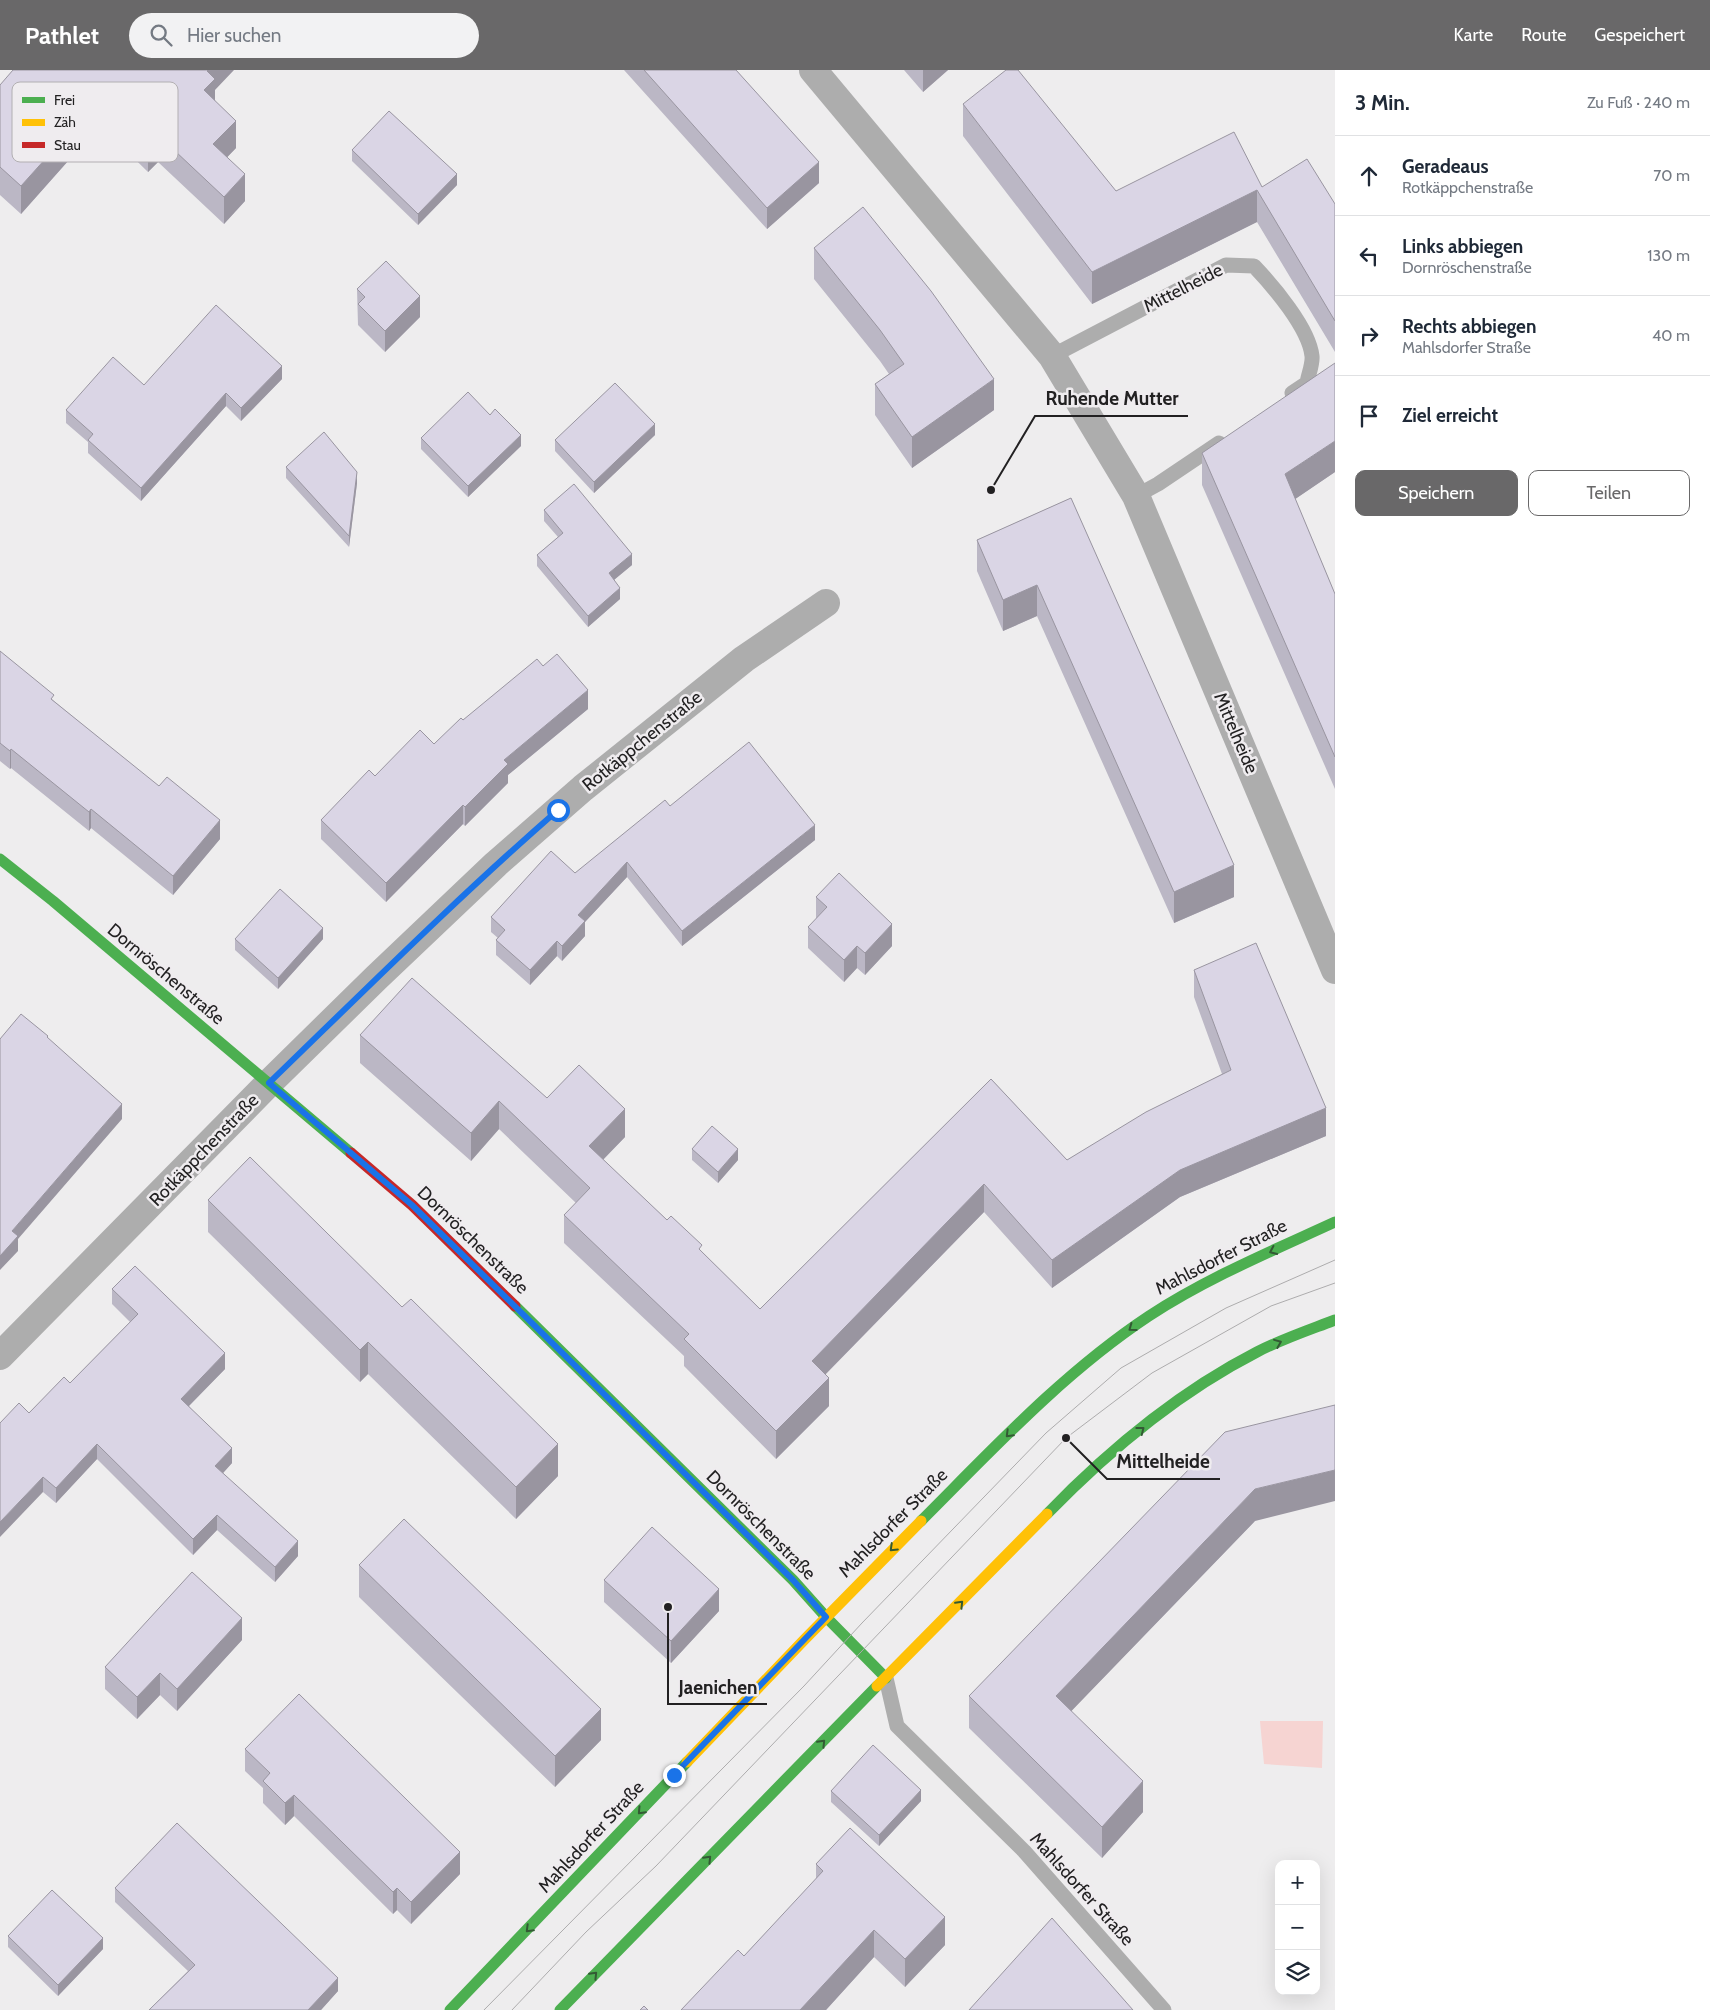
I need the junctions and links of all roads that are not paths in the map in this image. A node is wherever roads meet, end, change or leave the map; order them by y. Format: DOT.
graph roads {
  1 [pos="813,70"];
  2 [pos="1052,356"];
  3 [pos="1282,400"];
  4 [pos="1233,433"];
  5 [pos="1136,496"];
  6 [pos="826,603"];
  7 [pos="0,859"];
  8 [pos="1335,970"];
  9 [pos="269,1083"];
  10 [pos="1335,1222"];
  11 [pos="1335,1320"];
  12 [pos="0,1356"];
  13 [pos="826,1617"];
  14 [pos="886,1678"];
  15 [pos="450,2010"];
  16 [pos="560,2010"];
  17 [pos="1164,2010"];
  1 -- 2 [label="street, Mittelheide"];
  2 -- 3 [label="lane, Mittelheide"];
  2 -- 5 [label="street, Mittelheide"];
  4 -- 5 [label="lane"];
  5 -- 8 [label="street, Mittelheide"];
  6 -- 9 [label="street, Rotkäppchenstraße"];
  7 -- 9 [label="main road, Dornröschenstraße"];
  9 -- 12 [label="street, Rotkäppchenstraße"];
  9 -- 13 [label="main road, Dornröschenstraße"];
  10 -- 13 [label="main road, Mahlsdorfer Straße, one-way"];
  14 -- 11 [label="main road, one-way"];
  13 -- 14 [label="main road, Dornröschenstraße"];
  13 -- 15 [label="main road, Mahlsdorfer Straße, one-way"];
  16 -- 14 [label="main road, one-way"];
  14 -- 17 [label="lane, Mahlsdorfer Straße"];
}
